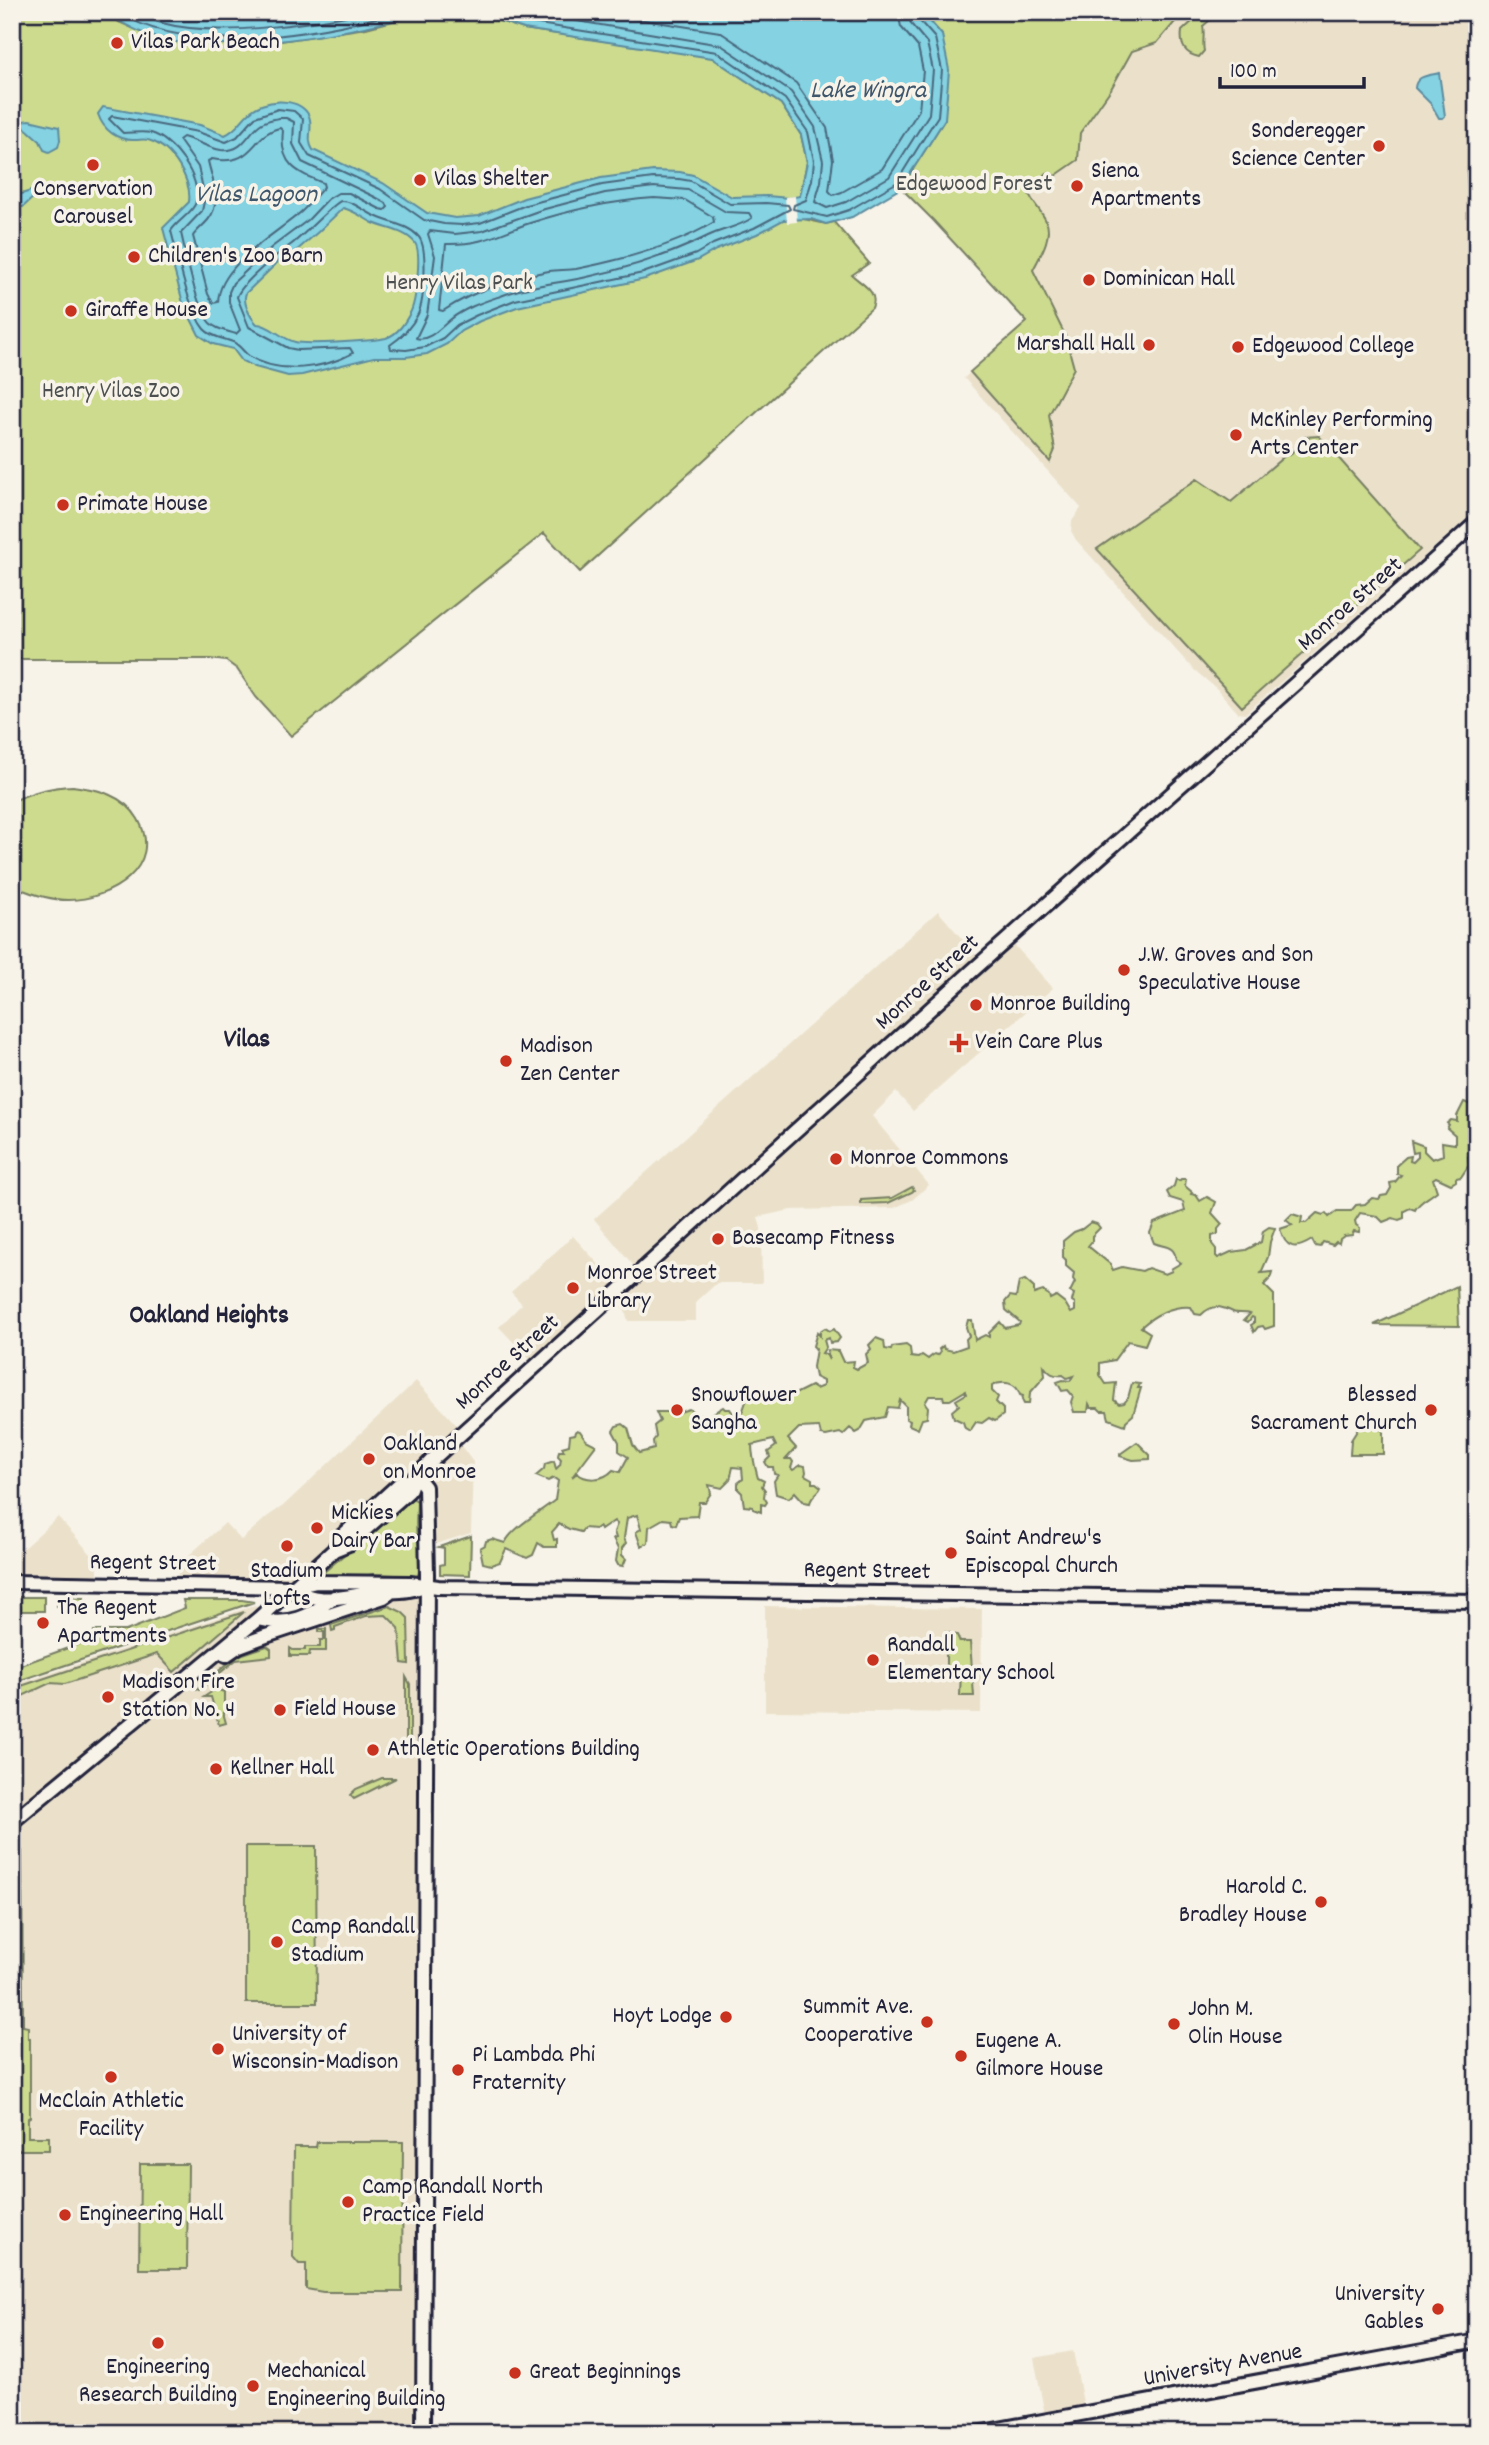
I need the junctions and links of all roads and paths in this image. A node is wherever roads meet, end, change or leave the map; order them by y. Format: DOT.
graph roads {
  1 [pos="1477,522"];
  2 [pos="415,1479"];
  3 [pos="12,1582"];
  4 [pos="378,1583"];
  5 [pos="425,1586"];
  6 [pos="293,1587"];
  7 [pos="390,1593"];
  8 [pos="332,1598"];
  9 [pos="1477,1601"];
  10 [pos="258,1619"];
  11 [pos="184,1680"];
  12 [pos="12,1822"];
  13 [pos="1477,2341"];
  14 [pos="423,2433"];
  15 [pos="977,2433"];
  1 -- 2 [label="main road, Monroe Street"];
  2 -- 5 [label="main road"];
  2 -- 6 [label="main road, Monroe Street"];
  3 -- 6 [label="main road, Regent Street"];
  4 -- 5 [label="main road, Regent Street"];
  4 -- 6 [label="main road, Regent Street"];
  4 -- 8 [label="main road"];
  5 -- 7 [label="main road, Regent Street"];
  5 -- 9 [label="main road, Regent Street"];
  5 -- 14 [label="main road"];
  6 -- 8 [label="main road, Regent Street"];
  6 -- 10 [label="main road, Monroe Street"];
  7 -- 8 [label="main road, Regent Street"];
  7 -- 11 [label="main road"];
  8 -- 10 [label="main road"];
  10 -- 11 [label="main road, Monroe Street"];
  11 -- 12 [label="main road, Monroe Street"];
  13 -- 15 [label="main road, University Avenue"];
}
